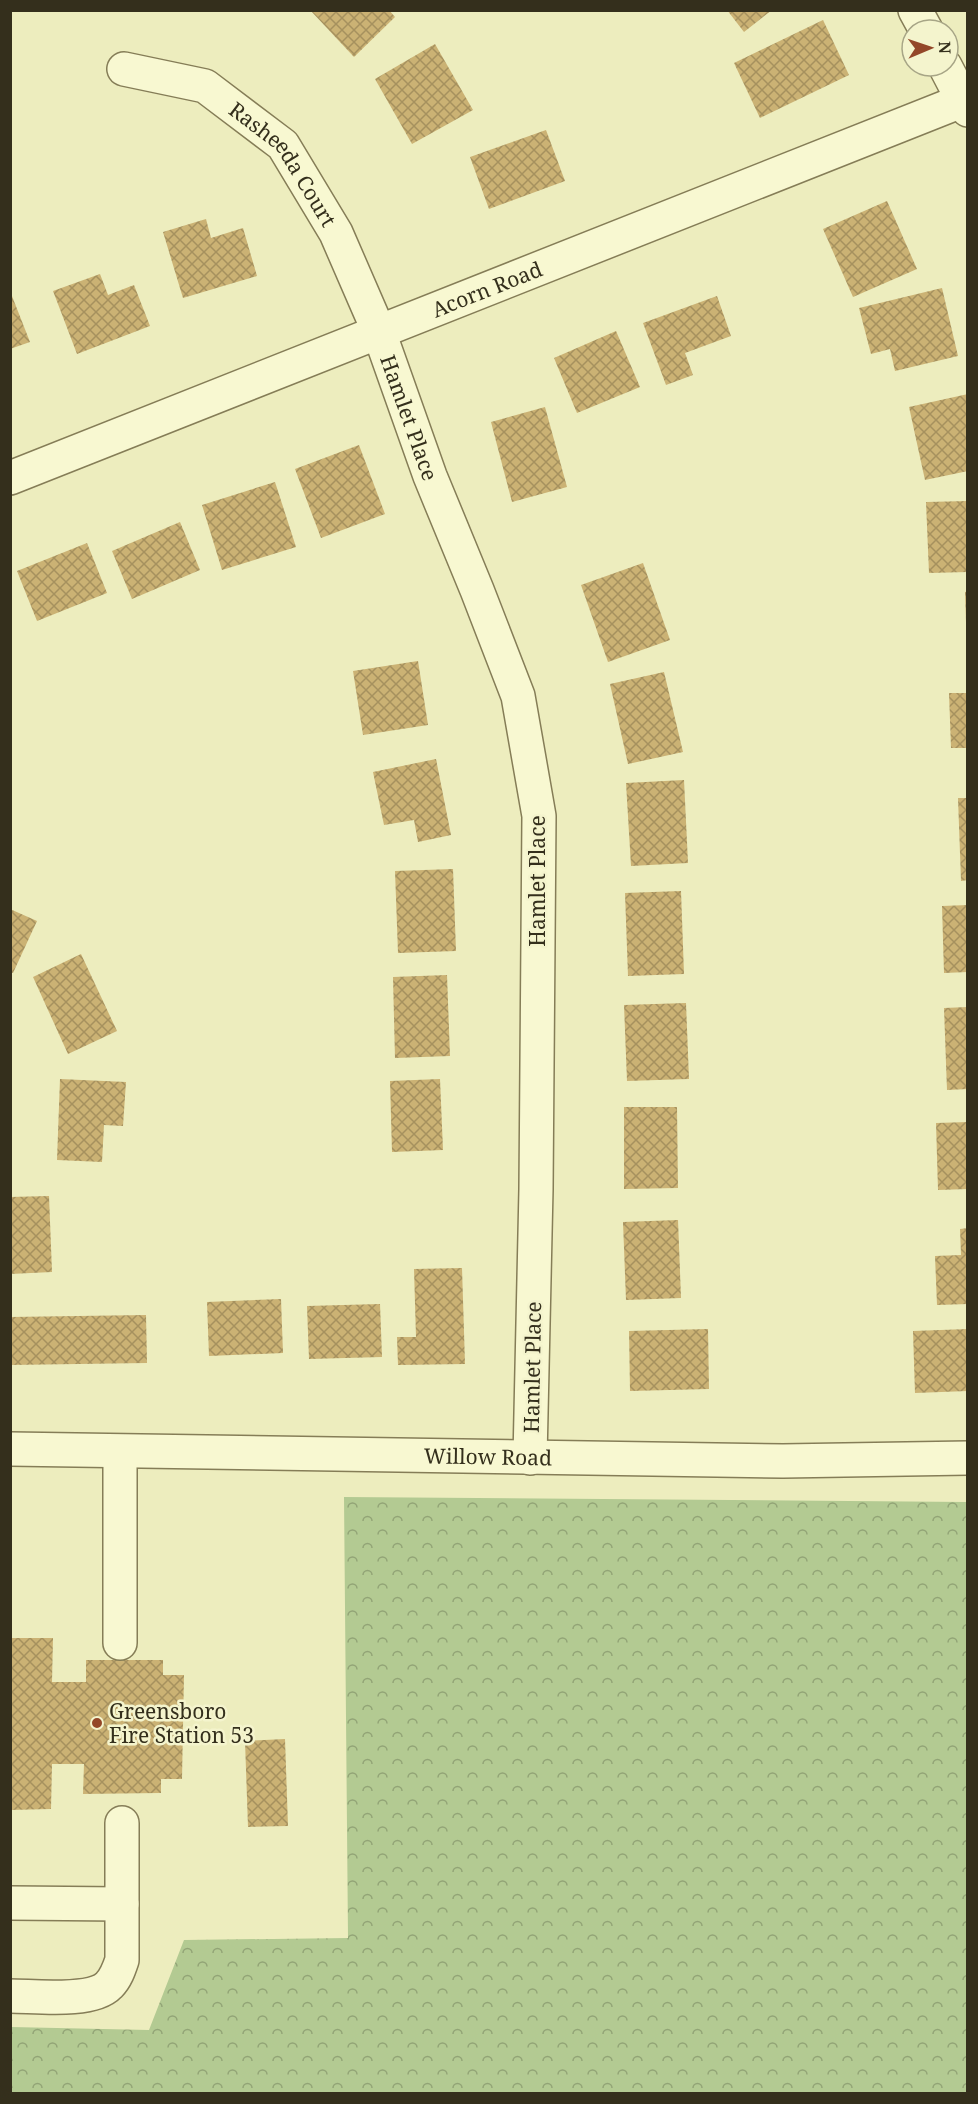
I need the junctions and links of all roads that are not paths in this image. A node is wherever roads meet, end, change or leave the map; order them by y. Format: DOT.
graph roads {
  1 [pos="124,69"];
  2 [pos="951,78"];
  3 [pos="966,105"];
  4 [pos="379,332"];
  5 [pos="10,478"];
  6 [pos="10,1449"];
  7 [pos="120,1452"];
  8 [pos="530,1458"];
  9 [pos="968,1458"];
  10 [pos="120,1643"];
  11 [pos="122,1823"];
  12 [pos="10,1903"];
  13 [pos="122,1904"];
  14 [pos="10,1996"];
  1 -- 4 [label="street, Rasheeda Court"];
  2 -- 3 [label="street"];
  3 -- 4 [label="street, Acorn Road"];
  4 -- 5 [label="street, Acorn Road"];
  4 -- 8 [label="street, Hamlet Place"];
  6 -- 7 [label="street, Willow Road"];
  7 -- 8 [label="street, Willow Road"];
  7 -- 10 [label="street"];
  8 -- 9 [label="street, Willow Road"];
  11 -- 13 [label="street"];
  12 -- 13 [label="street"];
  13 -- 14 [label="street"];
}
